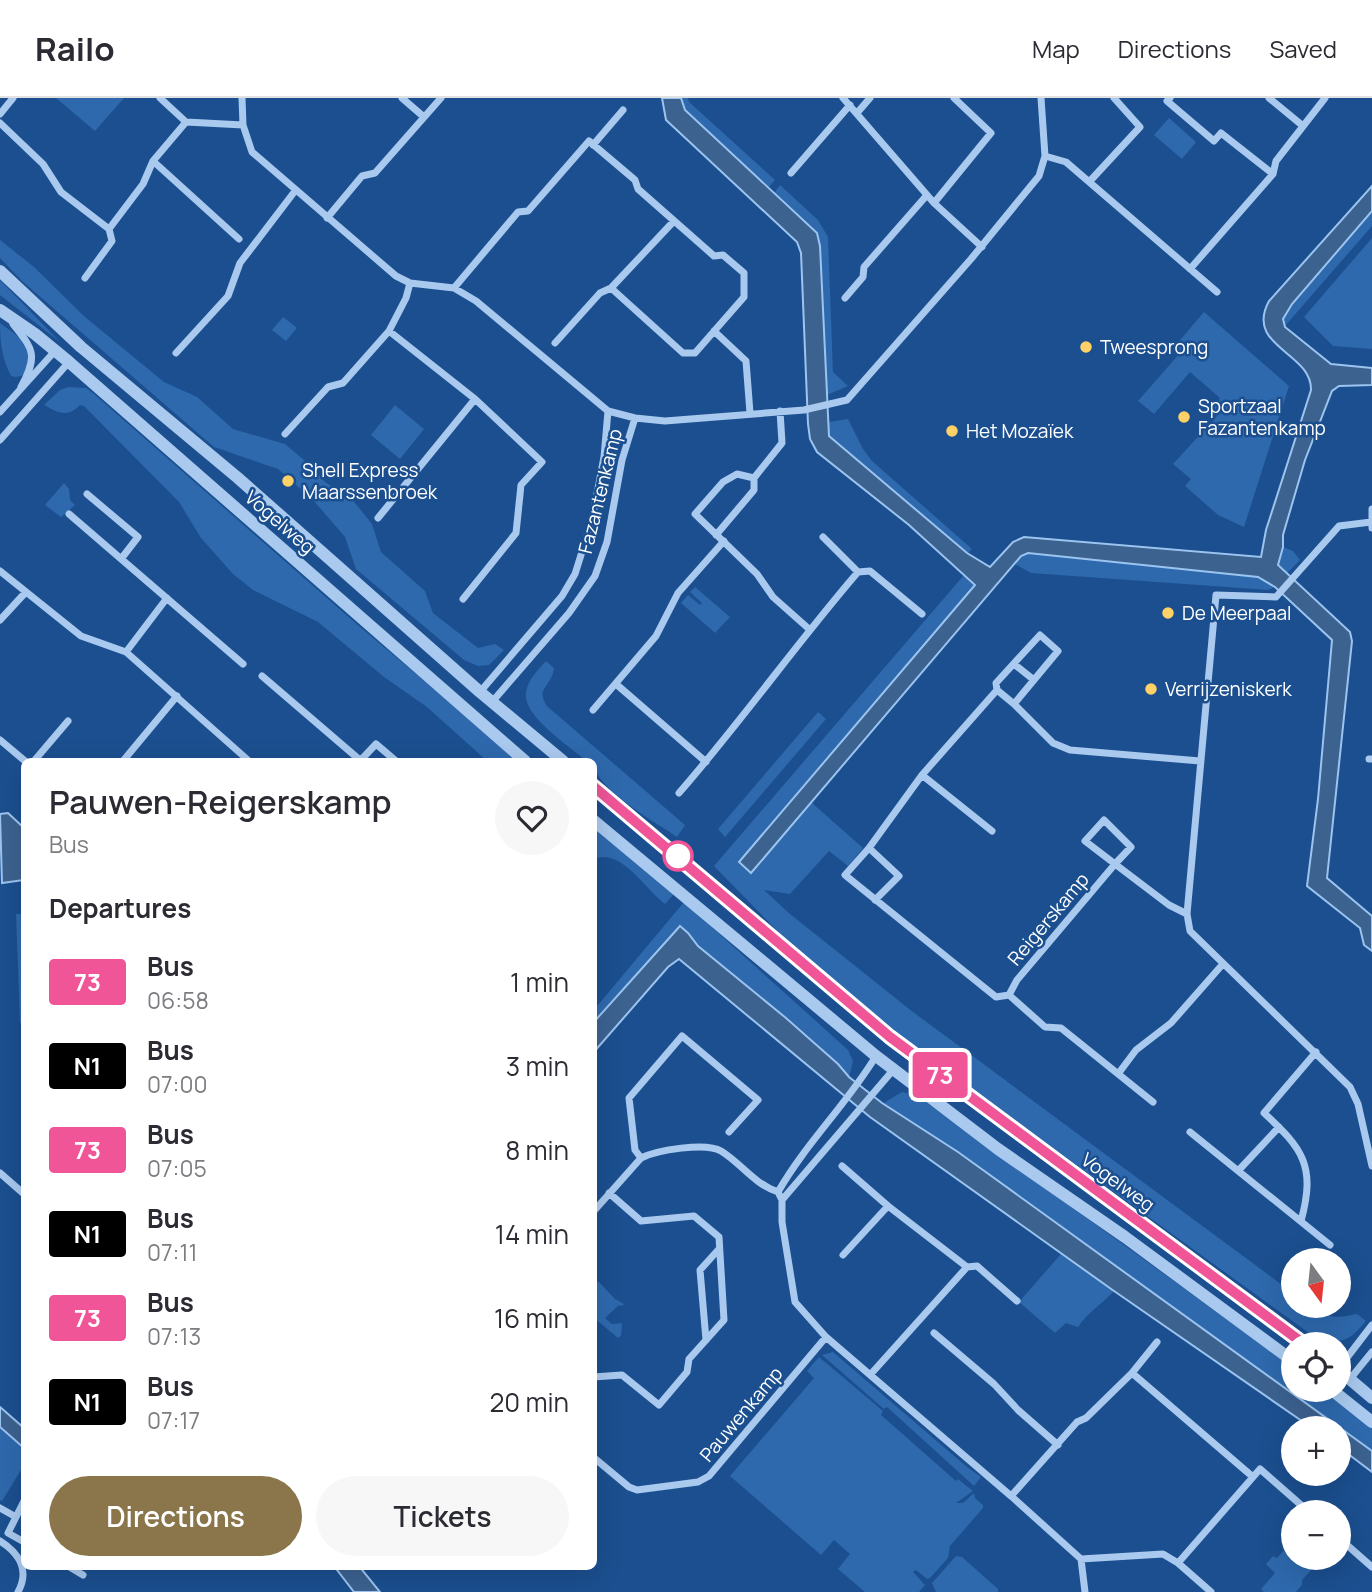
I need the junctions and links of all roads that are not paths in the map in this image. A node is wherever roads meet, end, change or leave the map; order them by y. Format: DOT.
graph roads {
  1 [pos="13,98"];
  2 [pos="160,98"];
  3 [pos="243,98"];
  4 [pos="402,98"];
  5 [pos="441,98"];
  6 [pos="843,98"];
  7 [pos="870,98"];
  8 [pos="954,98"];
  9 [pos="1041,98"];
  10 [pos="1114,98"];
  11 [pos="1170,98"];
  12 [pos="1269,98"];
  13 [pos="1325,98"];
  14 [pos="849,105"];
  15 [pos="623,110"];
  16 [pos="857,113"];
  17 [pos="0,114"];
  18 [pos="424,117"];
  19 [pos="186,122"];
  20 [pos="0,123"];
  21 [pos="243,125"];
  22 [pos="1303,126"];
  23 [pos="593,145"];
  24 [pos="1045,156"];
  25 [pos="153,161"];
  26 [pos="791,173"];
  27 [pos="1273,174"];
  28 [pos="1090,181"];
  29 [pos="295,191"];
  30 [pos="927,195"];
  31 [pos="934,203"];
  32 [pos="327,218"];
  33 [pos="673,222"];
  34 [pos="109,229"];
  35 [pos="239,239"];
  36 [pos="982,247"];
  37 [pos="1190,269"];
  38 [pos="0,271"];
  39 [pos="85,278"];
  40 [pos="410,283"];
  41 [pos="454,288"];
  42 [pos="611,288"];
  43 [pos="1217,292"];
  44 [pos="845,298"];
  45 [pos="3,312"];
  46 [pos="389,331"];
  47 [pos="714,331"];
  48 [pos="68,334"];
  49 [pos="555,343"];
  50 [pos="81,347"];
  51 [pos="55,351"];
  52 [pos="176,353"];
  53 [pos="69,362"];
  54 [pos="22,387"];
  55 [pos="475,399"];
  56 [pos="608,411"];
  57 [pos="780,411"];
  58 [pos="0,412"];
  59 [pos="750,413"];
  60 [pos="635,418"];
  61 [pos="285,434"];
  62 [pos="0,440"];
  63 [pos="754,478"];
  64 [pos="87,494"];
  65 [pos="1372,509"];
  66 [pos="69,514"];
  67 [pos="378,518"];
  68 [pos="1371,525"];
  69 [pos="716,534"];
  70 [pos="823,537"];
  71 [pos="724,541"];
  72 [pos="121,559"];
  73 [pos="0,570"];
  74 [pos="858,572"];
  75 [pos="25,593"];
  76 [pos="167,598"];
  77 [pos="463,599"];
  78 [pos="0,607"];
  79 [pos="7,612"];
  80 [pos="922,614"];
  81 [pos="0,620"];
  82 [pos="809,629"];
  83 [pos="126,652"];
  84 [pos="243,664"];
  85 [pos="1014,664"];
  86 [pos="262,676"];
  87 [pos="1034,680"];
  88 [pos="616,684"];
  89 [pos="997,690"];
  90 [pos="480,692"];
  91 [pos="177,696"];
  92 [pos="492,702"];
  93 [pos="1014,704"];
  94 [pos="465,710"];
  95 [pos="593,710"];
  96 [pos="477,720"];
  97 [pos="68,721"];
  98 [pos="0,740"];
  99 [pos="21,758"];
  100 [pos="37,758"];
  101 [pos="127,758"];
  102 [pos="245,758"];
  103 [pos="358,758"];
  104 [pos="364,758"];
  105 [pos="392,758"];
  106 [pos="521,758"];
  107 [pos="559,758"];
  108 [pos="1200,761"];
  109 [pos="706,762"];
  110 [pos="922,775"];
  111 [pos="597,789"];
  112 [pos="679,793"];
  113 [pos="597,823"];
  114 [pos="992,831"];
  115 [pos="869,848"];
  116 [pos="1115,864"];
  117 [pos="875,900"];
  118 [pos="1187,914"];
  119 [pos="1222,965"];
  120 [pos="1009,995"];
  121 [pos="890,1037"];
  122 [pos="908,1052"];
  123 [pos="1316,1052"];
  124 [pos="876,1056"];
  125 [pos="894,1069"];
  126 [pos="1118,1074"];
  127 [pos="1153,1102"];
  128 [pos="1279,1127"];
  129 [pos="729,1132"];
  130 [pos="1190,1132"];
  131 [pos="641,1158"];
  132 [pos="842,1166"];
  133 [pos="1372,1166"];
  134 [pos="1238,1171"];
  135 [pos="0,1174"];
  136 [pos="21,1192"];
  137 [pos="609,1193"];
  138 [pos="780,1196"];
  139 [pos="888,1206"];
  140 [pos="597,1207"];
  141 [pos="1301,1221"];
  142 [pos="1330,1245"];
  143 [pos="719,1249"];
  144 [pos="843,1255"];
  145 [pos="967,1267"];
  146 [pos="1017,1301"];
  147 [pos="1372,1325"];
  148 [pos="1288,1332"];
  149 [pos="933,1333"];
  150 [pos="826,1337"];
  151 [pos="706,1339"];
  152 [pos="1157,1342"];
  153 [pos="1281,1352"];
  154 [pos="1372,1352"];
  155 [pos="1351,1353"];
  156 [pos="1132,1373"];
  157 [pos="870,1375"];
  158 [pos="597,1377"];
  159 [pos="1351,1377"];
  160 [pos="1351,1381"];
  161 [pos="1372,1398"];
  162 [pos="1347,1402"];
  163 [pos="1372,1422"];
  164 [pos="1058,1445"];
  165 [pos="597,1460"];
  166 [pos="1253,1476"];
  167 [pos="1011,1496"];
  168 [pos="1296,1500"];
  169 [pos="21,1507"];
  170 [pos="0,1508"];
  171 [pos="16,1517"];
  172 [pos="21,1540"];
  173 [pos="0,1541"];
  174 [pos="1351,1549"];
  175 [pos="1081,1559"];
  176 [pos="21,1562"];
  177 [pos="1178,1563"];
  178 [pos="1372,1567"];
  179 [pos="23,1570"];
  180 [pos="76,1570"];
  181 [pos="83,1574"];
  182 [pos="18,1592"];
  183 [pos="1085,1592"];
  184 [pos="1211,1592"];
  1 -- 17 [label="street"];
  2 -- 19 [label="street"];
  3 -- 21 [label="street, Fazantenkamp"];
  4 -- 18 [label="street"];
  5 -- 18 [label="street"];
  6 -- 14 [label="street"];
  7 -- 16 [label="street"];
  8 -- 31 [label="street"];
  9 -- 24 [label="street, Fazantenkamp"];
  10 -- 28 [label="street"];
  11 -- 27 [label="street"];
  12 -- 22 [label="street"];
  13 -- 22 [label="street"];
  14 -- 16 [label="street"];
  14 -- 26 [label="street"];
  15 -- 23 [label="street"];
  16 -- 30 [label="street"];
  18 -- 32 [label="street"];
  19 -- 21 [label="street"];
  19 -- 25 [label="street"];
  20 -- 34 [label="street"];
  21 -- 29 [label="street, Fazantenkamp"];
  22 -- 27 [label="street"];
  23 -- 33 [label="street"];
  23 -- 41 [label="street"];
  24 -- 28 [label="street"];
  24 -- 36 [label="street, Fazantenkamp"];
  25 -- 34 [label="street"];
  25 -- 35 [label="street"];
  27 -- 37 [label="street"];
  28 -- 37 [label="street"];
  29 -- 32 [label="street, Fazantenkamp"];
  29 -- 52 [label="street"];
  30 -- 31 [label="street"];
  30 -- 44 [label="street"];
  31 -- 36 [label="street"];
  32 -- 40 [label="street, Fazantenkamp"];
  33 -- 42 [label="street"];
  33 -- 47 [label="street"];
  34 -- 39 [label="street"];
  36 -- 57 [label="street, Fazantenkamp"];
  37 -- 43 [label="street"];
  38 -- 48 [label="street, Vogelweg"];
  40 -- 41 [label="street, Fazantenkamp"];
  40 -- 46 [label="street"];
  41 -- 56 [label="street, Fazantenkamp"];
  42 -- 47 [label="street"];
  42 -- 49 [label="street"];
  45 -- 51 [label="street, Vogelweg"];
  45 -- 54 [label="street"];
  46 -- 55 [label="street"];
  46 -- 61 [label="street"];
  47 -- 59 [label="street"];
  48 -- 50 [label="street, Vogelweg"];
  48 -- 51 [label="street"];
  50 -- 53 [label="street"];
  50 -- 90 [label="street, Vogelweg"];
  51 -- 53 [label="street, Vogelweg"];
  51 -- 54 [label="street"];
  53 -- 62 [label="street"];
  53 -- 94 [label="street, Vogelweg"];
  54 -- 58 [label="street"];
  55 -- 67 [label="street"];
  55 -- 77 [label="street"];
  56 -- 60 [label="street, Fazantenkamp"];
  56 -- 90 [label="street, Fazantenkamp"];
  57 -- 59 [label="street, Fazantenkamp"];
  57 -- 63 [label="street"];
  59 -- 60 [label="street, Fazantenkamp"];
  60 -- 92 [label="street, Fazantenkamp"];
  63 -- 69 [label="street"];
  63 -- 69 [label="street"];
  64 -- 72 [label="street"];
  65 -- 68 [label="street"];
  66 -- 72 [label="street"];
  68 -- 108 [label="street"];
  69 -- 71 [label="street"];
  70 -- 74 [label="street"];
  71 -- 82 [label="street"];
  71 -- 88 [label="street"];
  72 -- 76 [label="street"];
  73 -- 75 [label="street"];
  74 -- 80 [label="street"];
  74 -- 82 [label="street"];
  75 -- 79 [label="street"];
  75 -- 83 [label="street"];
  76 -- 83 [label="street"];
  76 -- 84 [label="street"];
  78 -- 79 [label="street"];
  79 -- 81 [label="street"];
  82 -- 109 [label="street"];
  83 -- 91 [label="street"];
  85 -- 87 [label="street"];
  85 -- 87 [label="street, Reigerskamp"];
  85 -- 89 [label="street, Reigerskamp"];
  86 -- 103 [label="street"];
  87 -- 93 [label="street, Reigerskamp"];
  88 -- 95 [label="street"];
  88 -- 109 [label="street"];
  89 -- 93 [label="street"];
  89 -- 110 [label="street, Reigerskamp"];
  90 -- 92 [label="street, Vogelweg"];
  90 -- 94 [label="street"];
  91 -- 101 [label="street"];
  91 -- 102 [label="street"];
  92 -- 96 [label="street"];
  92 -- 107 [label="street, Vogelweg"];
  93 -- 108 [label="street"];
  94 -- 96 [label="street, Vogelweg"];
  96 -- 106 [label="street, Vogelweg"];
  97 -- 100 [label="street"];
  98 -- 99 [label="street"];
  104 -- 105 [label="street"];
  108 -- 118 [label="street"];
  109 -- 112 [label="street"];
  110 -- 114 [label="street"];
  110 -- 115 [label="street, Reigerskamp"];
  111 -- 121 [label="street, Vogelweg"];
  113 -- 124 [label="street, Vogelweg"];
  115 -- 117 [label="street"];
  115 -- 117 [label="street, Reigerskamp"];
  116 -- 116 [label="street, Reigerskamp"];
  116 -- 118 [label="street, Reigerskamp"];
  116 -- 120 [label="street, Reigerskamp"];
  117 -- 120 [label="street, Reigerskamp"];
  118 -- 119 [label="street"];
  119 -- 123 [label="street"];
  119 -- 126 [label="street"];
  120 -- 126 [label="street, Reigerskamp"];
  121 -- 122 [label="street, Vogelweg"];
  121 -- 124 [label="street"];
  122 -- 125 [label="street"];
  122 -- 148 [label="street, Vogelweg"];
  123 -- 128 [label="street"];
  123 -- 133 [label="street"];
  124 -- 125 [label="street, Vogelweg"];
  124 -- 138 [label="street"];
  125 -- 138 [label="street"];
  125 -- 153 [label="street, Vogelweg"];
  126 -- 127 [label="street, Reigerskamp"];
  128 -- 134 [label="street"];
  128 -- 141 [label="street"];
  129 -- 131 [label="street"];
  130 -- 134 [label="street"];
  131 -- 137 [label="street"];
  131 -- 138 [label="street"];
  132 -- 139 [label="street"];
  134 -- 141 [label="street"];
  135 -- 136 [label="street"];
  137 -- 140 [label="street"];
  137 -- 143 [label="street"];
  138 -- 150 [label="street"];
  139 -- 144 [label="street"];
  139 -- 145 [label="street"];
  141 -- 142 [label="street"];
  143 -- 151 [label="street"];
  143 -- 151 [label="street"];
  145 -- 146 [label="street"];
  145 -- 157 [label="street"];
  147 -- 155 [label="street"];
  149 -- 164 [label="street"];
  150 -- 157 [label="street"];
  150 -- 165 [label="street, Pauwenkamp"];
  151 -- 158 [label="street"];
  152 -- 156 [label="street"];
  154 -- 159 [label="street"];
  156 -- 164 [label="street"];
  156 -- 166 [label="street"];
  157 -- 167 [label="street"];
  160 -- 161 [label="street"];
  162 -- 163 [label="street"];
  164 -- 167 [label="street"];
  166 -- 168 [label="street"];
  166 -- 177 [label="street"];
  167 -- 175 [label="street"];
  169 -- 171 [label="street"];
  170 -- 171 [label="street"];
  171 -- 172 [label="street"];
  173 -- 176 [label="street"];
  174 -- 178 [label="street"];
  175 -- 177 [label="street"];
  175 -- 183 [label="street"];
  177 -- 184 [label="street"];
  179 -- 182 [label="street"];
  180 -- 181 [label="street"];
}
